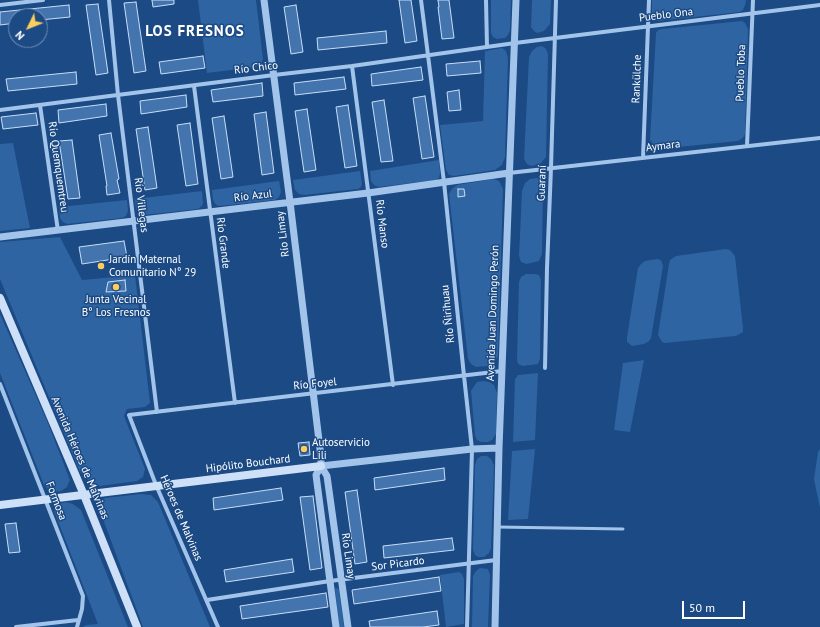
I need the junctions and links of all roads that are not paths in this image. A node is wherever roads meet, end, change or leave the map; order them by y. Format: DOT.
graph roads {
  1 [pos="43,0"];
  2 [pos="109,0"];
  3 [pos="264,0"];
  4 [pos="421,0"];
  5 [pos="486,0"];
  6 [pos="516,0"];
  7 [pos="556,0"];
  8 [pos="648,0"];
  9 [pos="753,0"];
  10 [pos="0,5"];
  11 [pos="820,5"];
  12 [pos="753,14"];
  13 [pos="648,26"];
  14 [pos="555,38"];
  15 [pos="515,43"];
  16 [pos="487,47"];
  17 [pos="428,56"];
  18 [pos="352,66"];
  19 [pos="274,75"];
  20 [pos="194,86"];
  21 [pos="118,94"];
  22 [pos="40,105"];
  23 [pos="0,110"];
  24 [pos="820,138"];
  25 [pos="747,146"];
  26 [pos="643,158"];
  27 [pos="551,168"];
  28 [pos="509,173"];
  29 [pos="444,182"];
  30 [pos="368,193"];
  31 [pos="290,202"];
  32 [pos="210,212"];
  33 [pos="134,220"];
  34 [pos="58,231"];
  35 [pos="0,237"];
  36 [pos="0,298"];
  37 [pos="545,368"];
  38 [pos="503,371"];
  39 [pos="464,376"];
  40 [pos="0,384"];
  41 [pos="393,385"];
  42 [pos="313,393"];
  43 [pos="235,403"];
  44 [pos="157,412"];
  45 [pos="129,415"];
  46 [pos="499,448"];
  47 [pos="472,449"];
  48 [pos="321,466"];
  49 [pos="156,485"];
  50 [pos="84,495"];
  51 [pos="45,499"];
  52 [pos="0,505"];
  53 [pos="497,527"];
  54 [pos="623,529"];
  55 [pos="496,560"];
  56 [pos="468,564"];
  57 [pos="340,580"];
  58 [pos="330,582"];
  59 [pos="206,600"];
  60 [pos="78,620"];
  61 [pos="16,627"];
  62 [pos="76,627"];
  63 [pos="137,627"];
  64 [pos="218,627"];
  65 [pos="336,627"];
  66 [pos="348,627"];
  67 [pos="467,627"];
  68 [pos="495,627"];
  1 -- 10 [label="street"];
  2 -- 21 [label="street, Río Villegas"];
  3 -- 19 [label="street, Río Limay"];
  4 -- 17 [label="street, Río Ñirihuau"];
  5 -- 16 [label="street"];
  6 -- 15 [label="street, Avenida Juan Domingo Perón"];
  7 -- 14 [label="street, Guaraní"];
  8 -- 13 [label="street, Rankülche"];
  9 -- 12 [label="street, Pueblo Toba"];
  11 -- 12 [label="street, Pueblo Ona"];
  12 -- 13 [label="street, Pueblo Ona"];
  12 -- 25 [label="street, Pueblo Toba"];
  13 -- 14 [label="street, Pueblo Ona"];
  13 -- 26 [label="street, Rankülche"];
  14 -- 15 [label="street, Pueblo Ona"];
  14 -- 27 [label="street, Guaraní"];
  15 -- 16 [label="street, Río Chico"];
  15 -- 28 [label="street, Avenida Juan Domingo Perón"];
  16 -- 17 [label="street, Río Chico"];
  17 -- 18 [label="street, Río Chico"];
  17 -- 29 [label="street, Río Ñirihuau"];
  18 -- 19 [label="street, Río Chico"];
  18 -- 30 [label="street, Río Manso"];
  19 -- 20 [label="street, Río Chico"];
  19 -- 31 [label="street, Río Limay"];
  20 -- 21 [label="street, Río Chico"];
  20 -- 32 [label="street, Río Grande"];
  21 -- 22 [label="street, Río Chico"];
  21 -- 33 [label="street, Río Villegas"];
  22 -- 23 [label="street, Río Chico"];
  22 -- 34 [label="street, Río Quemquemtreu"];
  24 -- 25 [label="street, Aymara"];
  25 -- 26 [label="street, Aymara"];
  26 -- 27 [label="street, Aymara"];
  27 -- 28 [label="street, Aymara"];
  27 -- 37 [label="street, Guaraní"];
  28 -- 29 [label="street, Río Azul"];
  28 -- 38 [label="street, Avenida Juan Domingo Perón"];
  29 -- 30 [label="street, Río Azul"];
  29 -- 39 [label="street, Río Ñirihuau"];
  30 -- 31 [label="street, Río Azul"];
  30 -- 41 [label="street, Río Manso"];
  31 -- 32 [label="street, Río Azul"];
  31 -- 42 [label="street, Río Limay"];
  32 -- 33 [label="street, Río Azul"];
  32 -- 43 [label="street, Río Grande"];
  33 -- 34 [label="street, Río Azul"];
  33 -- 44 [label="street, Río Villegas"];
  34 -- 35 [label="street, Río Azul"];
  36 -- 50 [label="main road, Avenida Héroes de Malvinas"];
  38 -- 39 [label="street, Río Foyel"];
  38 -- 46 [label="street, Avenida Juan Domingo Perón"];
  39 -- 41 [label="street, Río Foyel"];
  39 -- 47 [label="street, Río Ñirihuau"];
  40 -- 51 [label="street, Formosa"];
  41 -- 42 [label="street, Río Foyel"];
  42 -- 43 [label="street, Río Foyel"];
  42 -- 48 [label="street, Río Limay"];
  43 -- 44 [label="street, Río Foyel"];
  44 -- 45 [label="street, Río Foyel"];
  45 -- 49 [label="street, Héroes de Malvinas"];
  46 -- 47 [label="street, Hipólito Bouchard"];
  46 -- 53 [label="street, Avenida Juan Domingo Perón"];
  47 -- 48 [label="street, Hipólito Bouchard"];
  47 -- 56 [label="street, Río Ñirihuau"];
  48 -- 49 [label="main road, Hipólito Bouchard"];
  48 -- 57 [label="street, Río Limay"];
  48 -- 58 [label="street, Río Limay"];
  49 -- 50 [label="main road, Hipólito Bouchard"];
  49 -- 59 [label="street, Héroes de Malvinas"];
  50 -- 51 [label="main road, Hipólito Bouchard"];
  50 -- 63 [label="main road, Avenida Héroes de Malvinas"];
  51 -- 52 [label="main road, Hipólito Bouchard"];
  51 -- 60 [label="street, Formosa"];
  53 -- 54 [label="lane"];
  53 -- 55 [label="street, Avenida Juan Domingo Perón"];
  55 -- 56 [label="street, Sor Picardo"];
  55 -- 68 [label="street, Avenida Juan Domingo Perón"];
  56 -- 57 [label="street, Sor Picardo"];
  56 -- 67 [label="street, Río Ñirihuau"];
  57 -- 58 [label="street, Sor Picardo"];
  57 -- 66 [label="street, Río Limay"];
  58 -- 59 [label="street, Sor Picardo"];
  58 -- 65 [label="street, Río Limay"];
  59 -- 64 [label="street, Héroes de Malvinas"];
  60 -- 61 [label="street"];
  60 -- 62 [label="street, Formosa"];
}
